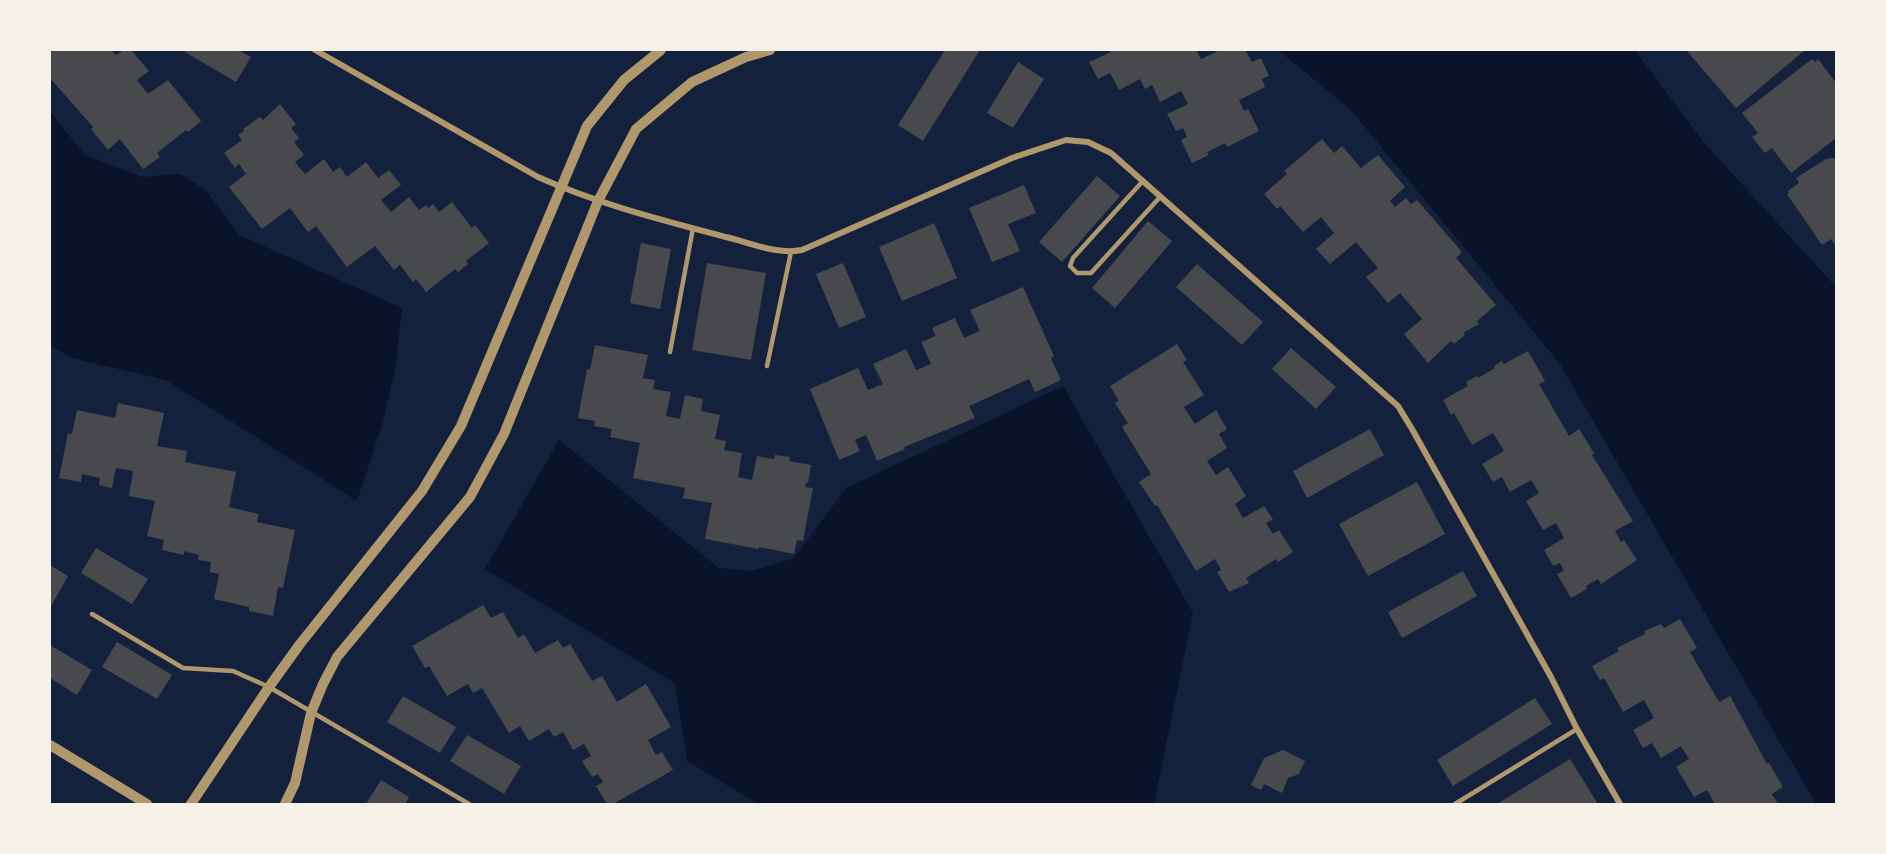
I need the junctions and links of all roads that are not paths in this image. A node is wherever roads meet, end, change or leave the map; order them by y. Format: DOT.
graph roads {
  1 [pos="315,50"];
  2 [pos="661,50"];
  3 [pos="770,50"];
  4 [pos="1142,182"];
  5 [pos="561,188"];
  6 [pos="1160,197"];
  7 [pos="598,201"];
  8 [pos="693,228"];
  9 [pos="792,252"];
  10 [pos="670,352"];
  11 [pos="767,366"];
  12 [pos="92,614"];
  13 [pos="269,687"];
  14 [pos="311,713"];
  15 [pos="1577,729"];
  16 [pos="50,745"];
  17 [pos="147,804"];
  18 [pos="191,804"];
  19 [pos="285,804"];
  20 [pos="470,804"];
  21 [pos="1455,804"];
  22 [pos="1620,804"];
  1 -- 5 [label="street"];
  2 -- 5 [label="street"];
  3 -- 7 [label="street"];
  4 -- 6 [label="street"];
  4 -- 6 [label="lane"];
  4 -- 9 [label="street"];
  5 -- 7 [label="street"];
  5 -- 13 [label="street"];
  6 -- 15 [label="street"];
  7 -- 8 [label="street"];
  7 -- 14 [label="street"];
  8 -- 9 [label="street"];
  8 -- 10 [label="lane"];
  9 -- 11 [label="lane"];
  12 -- 13 [label="lane"];
  13 -- 14 [label="lane"];
  13 -- 18 [label="street"];
  14 -- 19 [label="street"];
  14 -- 20 [label="lane"];
  15 -- 21 [label="lane"];
  15 -- 22 [label="street"];
  16 -- 17 [label="street"];
}
